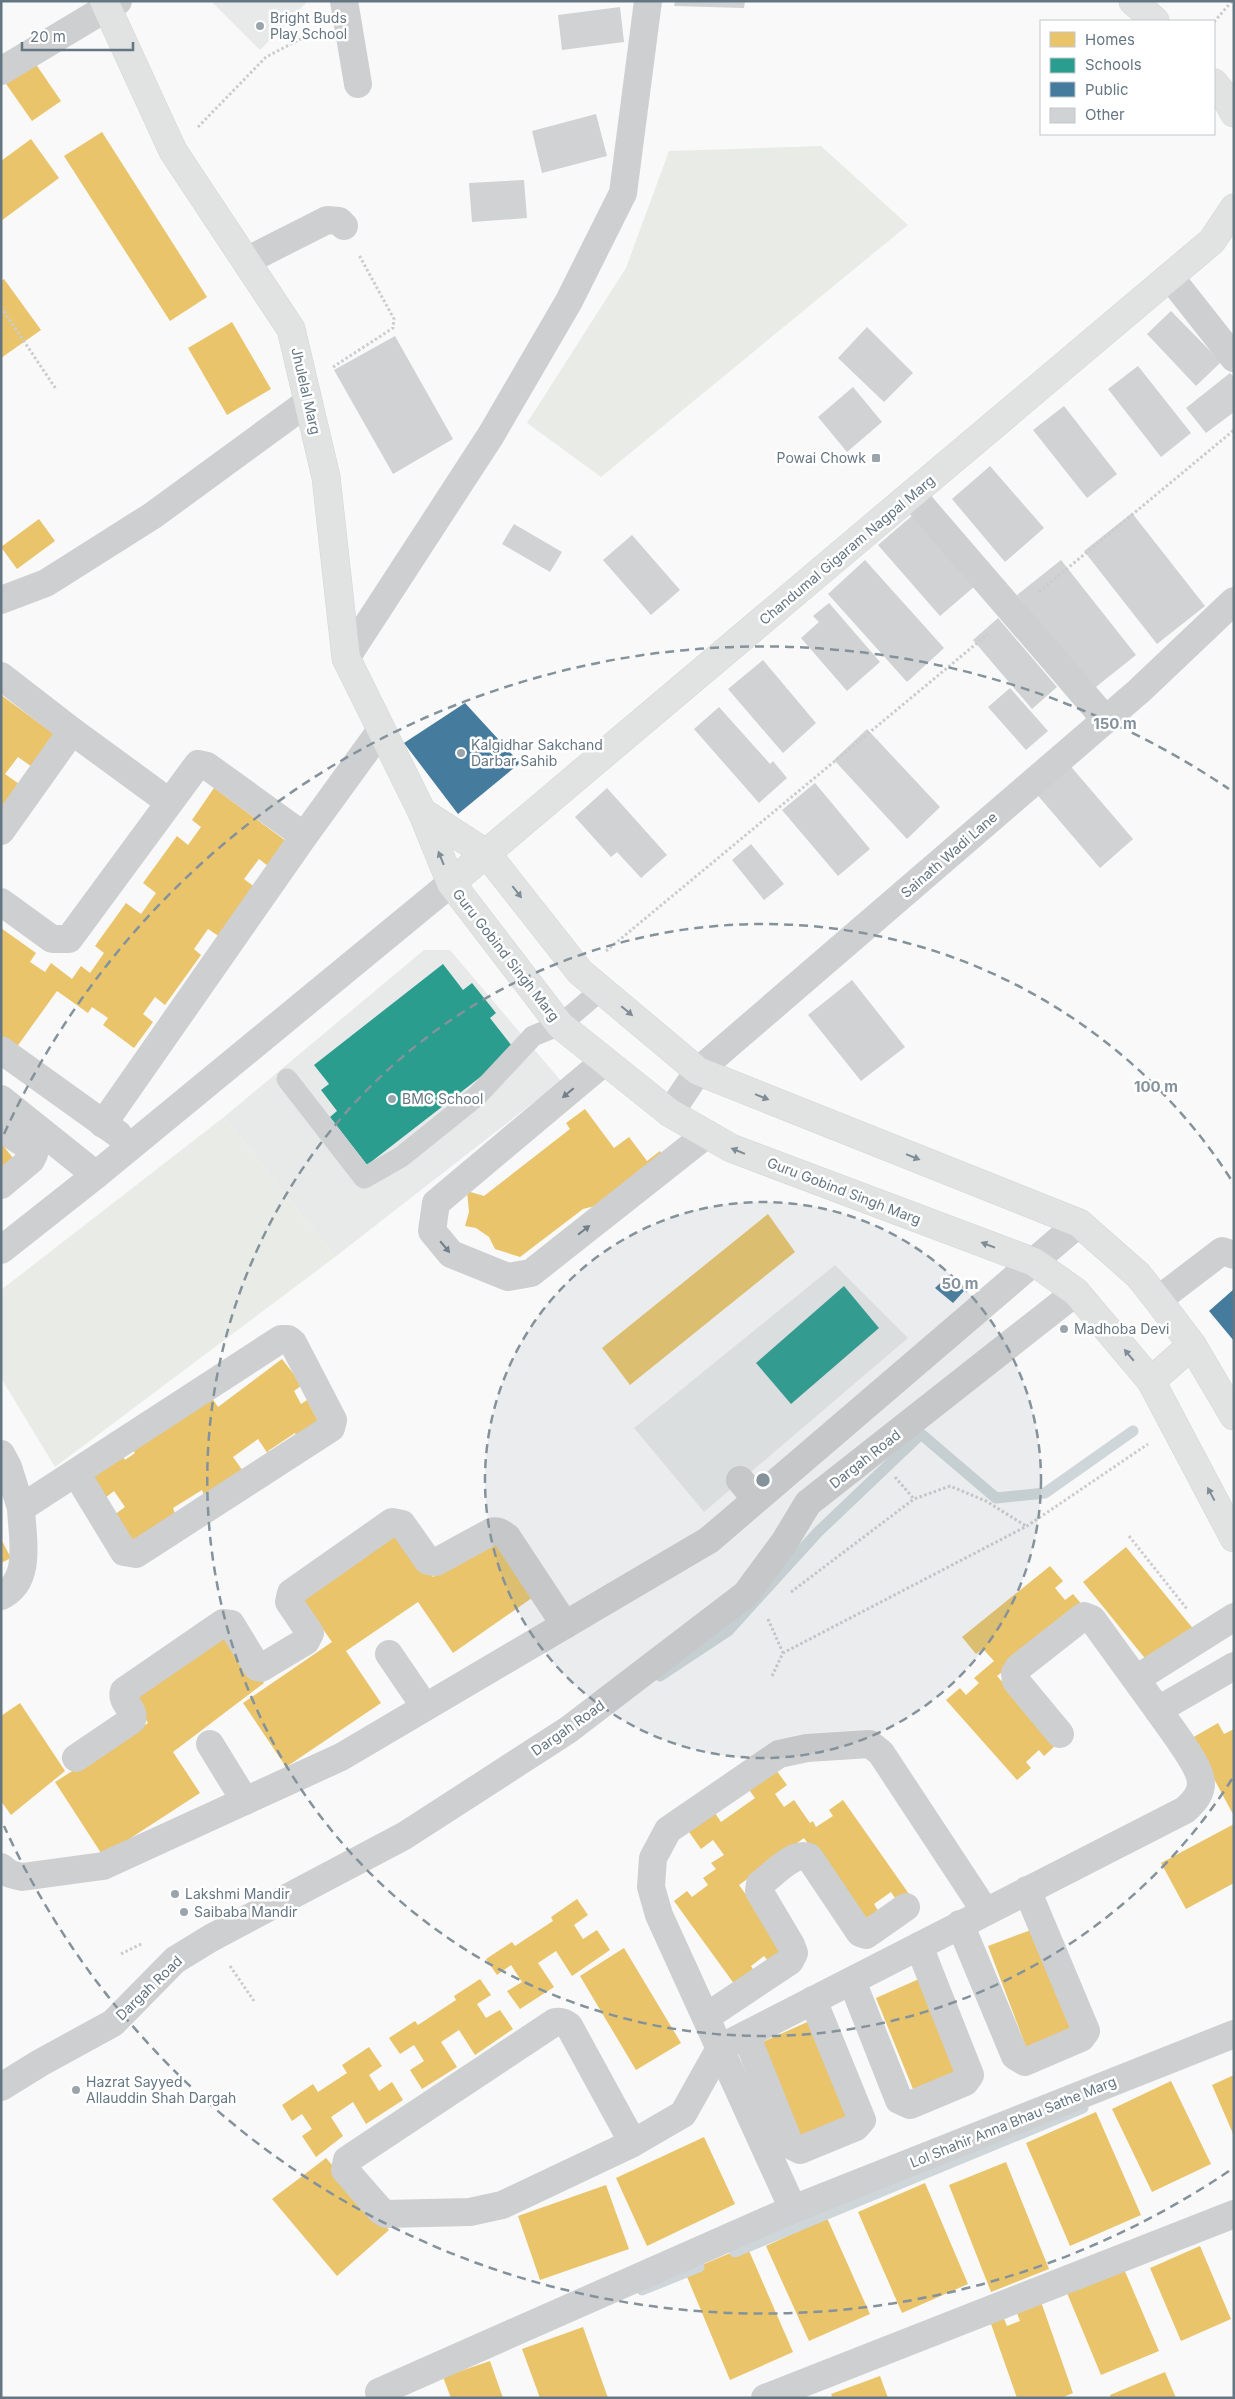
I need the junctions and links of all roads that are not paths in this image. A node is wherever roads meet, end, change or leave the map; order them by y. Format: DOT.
graph roads {
  1 [pos="648,1"];
  2 [pos="1133,1"];
  3 [pos="109,4"];
  4 [pos="345,9"];
  5 [pos="1155,20"];
  6 [pos="1,71"];
  7 [pos="358,84"];
  8 [pos="1215,84"];
  9 [pos="1234,113"];
  10 [pos="1234,208"];
  11 [pos="344,226"];
  12 [pos="246,261"];
  13 [pos="1170,277"];
  14 [pos="1234,358"];
  15 [pos="306,393"];
  16 [pos="912,495"];
  17 [pos="1,600"];
  18 [pos="1234,602"];
  19 [pos="346,658"];
  20 [pos="1,676"];
  21 [pos="1106,720"];
  22 [pos="72,730"];
  23 [pos="381,730"];
  24 [pos="169,802"];
  25 [pos="422,812"];
  26 [pos="1,831"];
  27 [pos="304,836"];
  28 [pos="487,854"];
  29 [pos="451,883"];
  30 [pos="1,902"];
  31 [pos="601,990"];
  32 [pos="560,1025"];
  33 [pos="1,1050"];
  34 [pos="605,1061"];
  35 [pos="698,1072"];
  36 [pos="287,1079"];
  37 [pos="1,1100"];
  38 [pos="670,1113"];
  39 [pos="103,1124"];
  40 [pos="1,1128"];
  41 [pos="707,1134"];
  42 [pos="134,1145"];
  43 [pos="96,1175"];
  44 [pos="1,1185"];
  45 [pos="1079,1223"];
  46 [pos="1,1250"];
  47 [pos="1234,1255"];
  48 [pos="1034,1262"];
  49 [pos="1076,1292"];
  50 [pos="1158,1300"];
  51 [pos="1192,1345"];
  52 [pos="1151,1381"];
  53 [pos="1234,1416"];
  54 [pos="1,1454"];
  55 [pos="76,1473"];
  56 [pos="21,1508"];
  57 [pos="1234,1538"];
  58 [pos="1,1596"];
  59 [pos="565,1625"];
  60 [pos="1219,1627"];
  61 [pos="389,1654"];
  62 [pos="1234,1658"];
  63 [pos="1234,1666"];
  64 [pos="1136,1680"];
  65 [pos="425,1707"];
  66 [pos="1158,1710"];
  67 [pos="1060,1734"];
  68 [pos="210,1744"];
  69 [pos="76,1758"];
  70 [pos="245,1801"];
  71 [pos="1,1867"];
  72 [pos="1027,1890"];
  73 [pos="906,1907"];
  74 [pos="985,1912"];
  75 [pos="960,1924"];
  76 [pos="919,1946"];
  77 [pos="852,1980"];
  78 [pos="813,2000"];
  79 [pos="706,2018"];
  80 [pos="1234,2034"];
  81 [pos="746,2035"];
  82 [pos="720,2048"];
  83 [pos="1,2087"];
  84 [pos="633,2143"];
  85 [pos="793,2209"];
  86 [pos="1234,2214"];
  87 [pos="379,2392"];
  88 [pos="765,2398"];
  1 -- 19 [label="street"];
  2 -- 5 [label="street"];
  3 -- 6 [label="street"];
  3 -- 12 [label="street, Jhulelal Marg"];
  4 -- 7 [label="street"];
  8 -- 9 [label="street"];
  10 -- 13 [label="street, Chandumal Gigaram Nagpal Marg"];
  11 -- 12 [label="street"];
  12 -- 15 [label="street, Jhulelal Marg"];
  13 -- 14 [label="street"];
  13 -- 16 [label="street, Chandumal Gigaram Nagpal Marg"];
  15 -- 17 [label="street"];
  15 -- 19 [label="street, Jhulelal Marg"];
  16 -- 21 [label="street"];
  16 -- 28 [label="street, Chandumal Gigaram Nagpal Marg"];
  18 -- 21 [label="street, Sainath Wadi Lane"];
  19 -- 23 [label="street, Jhulelal Marg"];
  20 -- 22 [label="street"];
  21 -- 35 [label="street, Sainath Wadi Lane"];
  22 -- 24 [label="street"];
  22 -- 26 [label="street"];
  23 -- 25 [label="street, Jhulelal Marg"];
  23 -- 27 [label="street"];
  24 -- 27 [label="street"];
  24 -- 30 [label="street"];
  25 -- 28 [label="street"];
  29 -- 25 [label="street, Guru Gobind Singh Marg, one-way"];
  27 -- 39 [label="street"];
  28 -- 29 [label="street, Chandumal Gigaram Nagpal Marg"];
  28 -- 31 [label="street, one-way"];
  29 -- 32 [label="street, Guru Gobind Singh Marg"];
  29 -- 42 [label="street"];
  31 -- 32 [label="lane"];
  31 -- 35 [label="street, one-way"];
  32 -- 34 [label="street, Guru Gobind Singh Marg"];
  32 -- 36 [label="lane"];
  33 -- 39 [label="street"];
  34 -- 38 [label="street, Guru Gobind Singh Marg"];
  34 -- 41 [label="street, one-way"];
  35 -- 38 [label="street, Sainath Wadi Lane"];
  35 -- 45 [label="street, one-way"];
  37 -- 43 [label="street"];
  38 -- 41 [label="street, Guru Gobind Singh Marg"];
  39 -- 42 [label="street"];
  40 -- 44 [label="street"];
  48 -- 41 [label="street, Guru Gobind Singh Marg, one-way"];
  42 -- 43 [label="street"];
  43 -- 46 [label="street"];
  45 -- 48 [label="street"];
  45 -- 50 [label="street"];
  47 -- 50 [label="street"];
  48 -- 49 [label="street, Guru Gobind Singh Marg"];
  48 -- 59 [label="street"];
  52 -- 49 [label="street, Guru Gobind Singh Marg, one-way"];
  49 -- 83 [label="street, Dargah Road"];
  50 -- 51 [label="street"];
  51 -- 52 [label="street"];
  51 -- 53 [label="street"];
  57 -- 52 [label="street, Guru Gobind Singh Marg, one-way"];
  54 -- 56 [label="street"];
  55 -- 55 [label="street"];
  55 -- 56 [label="street"];
  56 -- 58 [label="street"];
  59 -- 65 [label="street"];
  59 -- 69 [label="street"];
  60 -- 62 [label="street"];
  60 -- 64 [label="street"];
  61 -- 65 [label="street"];
  63 -- 66 [label="street"];
  64 -- 66 [label="street"];
  64 -- 67 [label="street"];
  65 -- 70 [label="street"];
  66 -- 72 [label="street"];
  68 -- 70 [label="street"];
  70 -- 71 [label="street"];
  72 -- 74 [label="street"];
  72 -- 75 [label="street"];
  73 -- 79 [label="street"];
  74 -- 75 [label="street"];
  74 -- 79 [label="street"];
  75 -- 76 [label="street"];
  76 -- 77 [label="street"];
  76 -- 77 [label="street"];
  77 -- 78 [label="street"];
  78 -- 81 [label="street"];
  78 -- 81 [label="street"];
  79 -- 82 [label="street"];
  80 -- 85 [label="street, Lol Shahir Anna Bhau Sathe Marg"];
  81 -- 82 [label="street"];
  82 -- 84 [label="street"];
  82 -- 85 [label="street"];
  84 -- 84 [label="street"];
  85 -- 87 [label="street, Lol Shahir Anna Bhau Sathe Marg"];
  86 -- 88 [label="street"];
}
